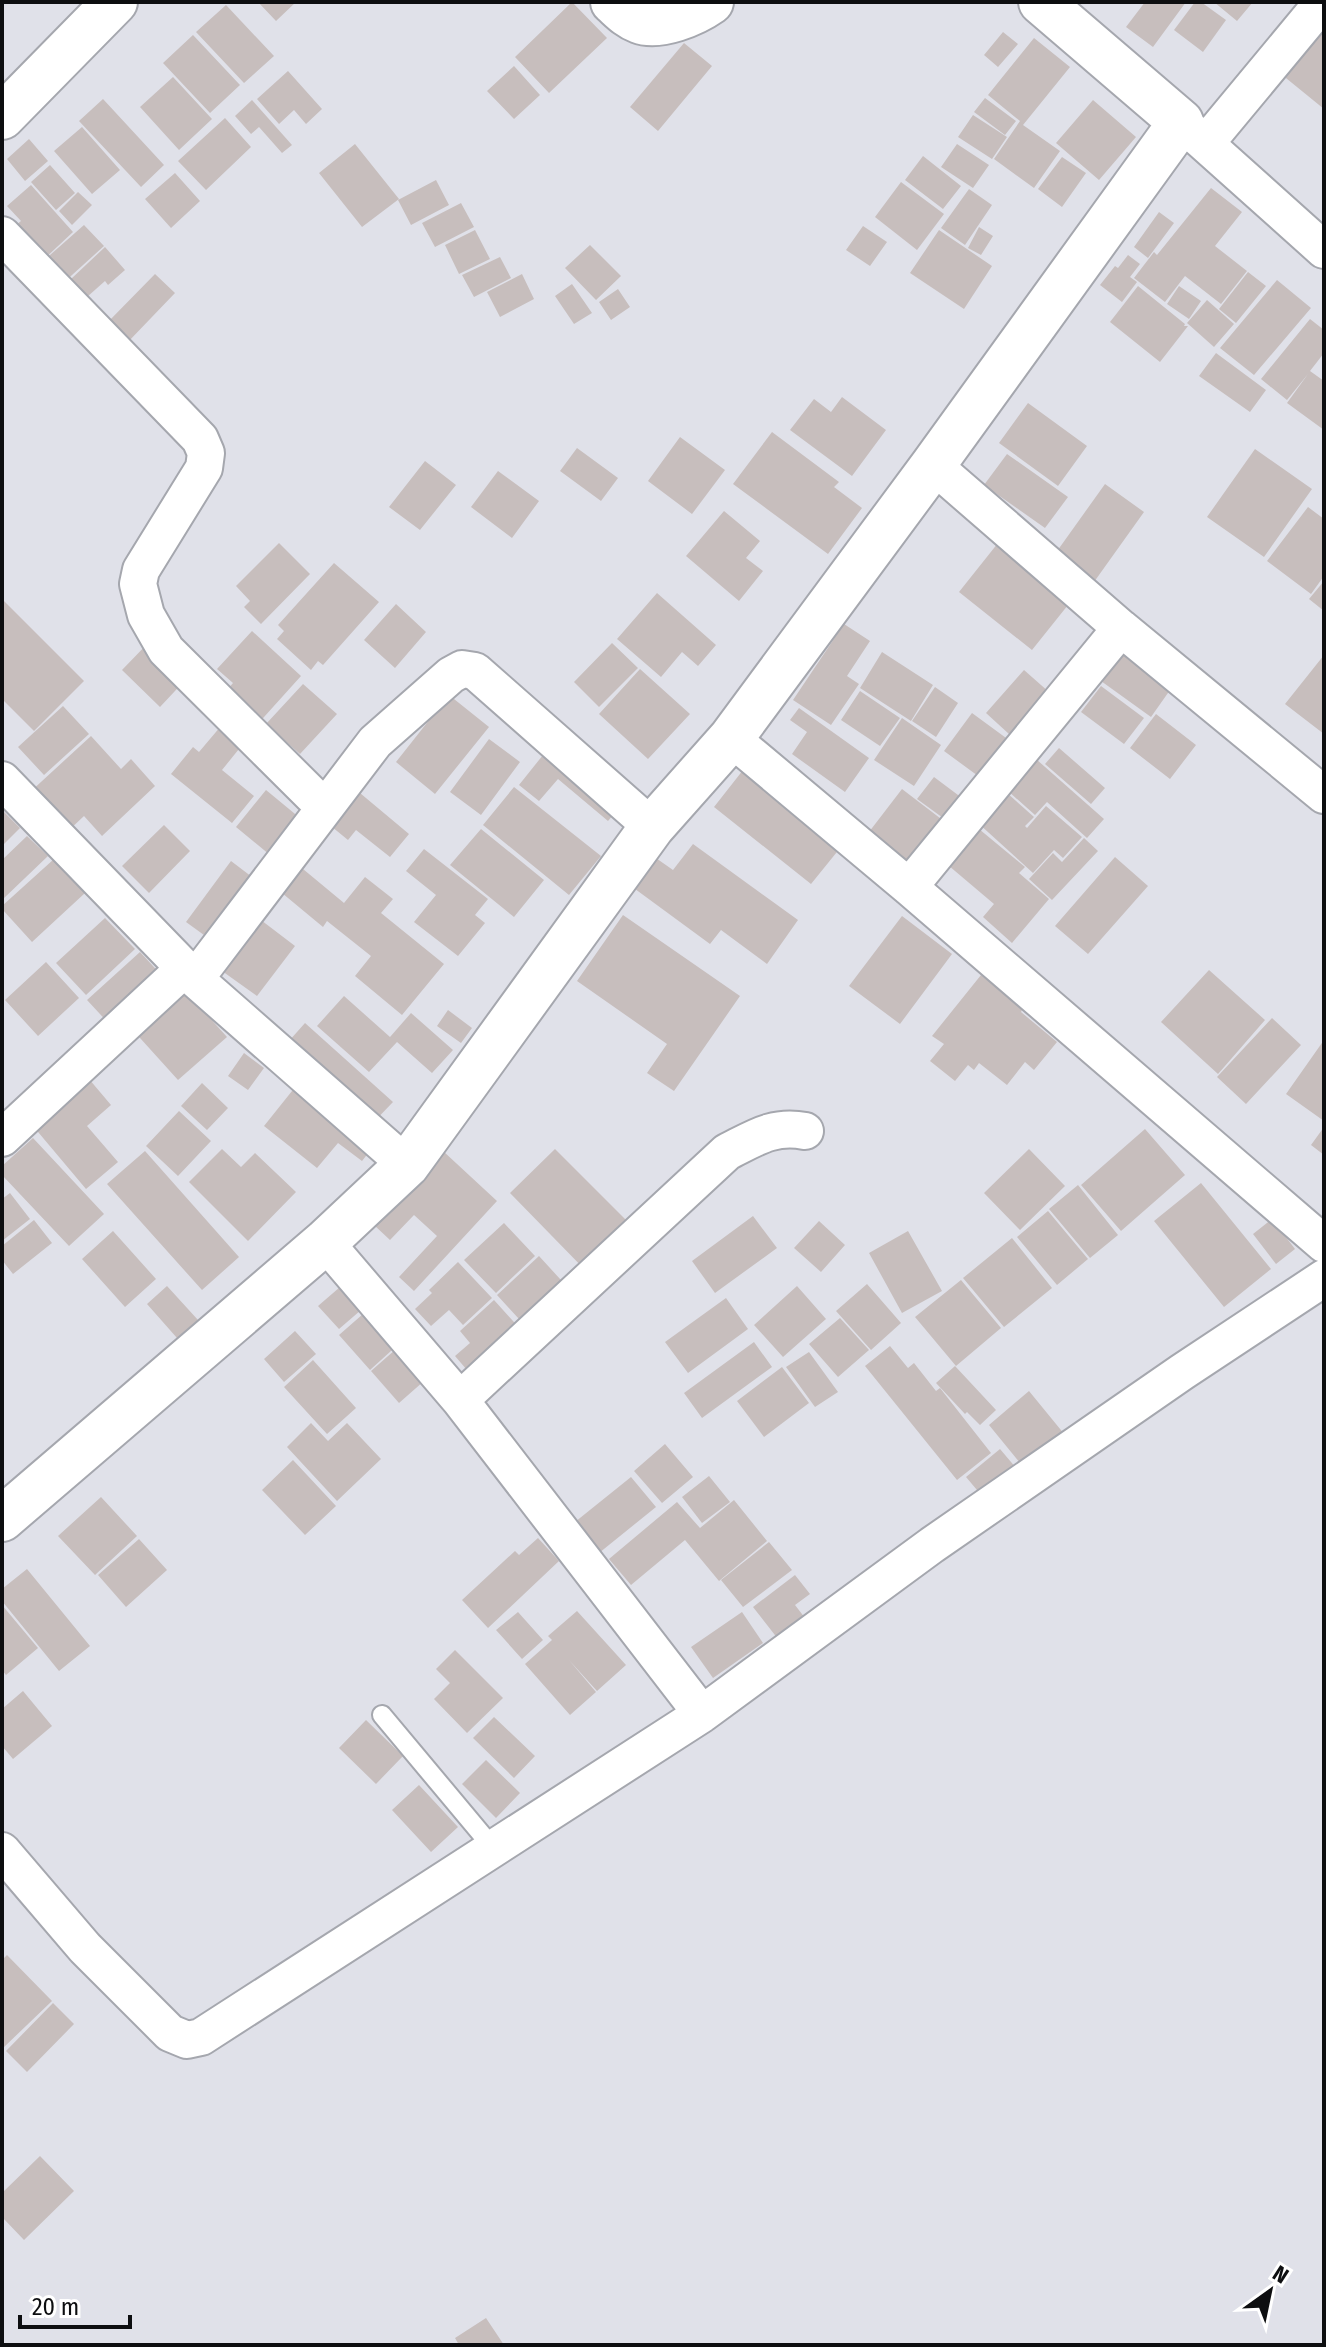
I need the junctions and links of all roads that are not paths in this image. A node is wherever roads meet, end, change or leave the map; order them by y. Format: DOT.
graph roads {
  1 [pos="115,2"];
  2 [pos="613,2"];
  3 [pos="711,2"];
  4 [pos="1041,2"];
  5 [pos="1323,2"];
  6 [pos="2,117"];
  7 [pos="1194,133"];
  8 [pos="2,235"];
  9 [pos="1324,250"];
  10 [pos="933,465"];
  11 [pos="1121,628"];
  12 [pos="731,738"];
  13 [pos="2,780"];
  14 [pos="1324,795"];
  15 [pos="324,807"];
  16 [pos="652,827"];
  17 [pos="909,887"];
  18 [pos="189,974"];
  19 [pos="805,1131"];
  20 [pos="2,1138"];
  21 [pos="407,1165"];
  22 [pos="325,1242"];
  23 [pos="1324,1244"];
  24 [pos="1324,1278"];
  25 [pos="460,1400"];
  26 [pos="2,1519"];
  27 [pos="702,1714"];
  28 [pos="382,1715"];
  29 [pos="494,1849"];
  30 [pos="2,1851"];
  1 -- 6 [label="street"];
  2 -- 3 [label="street"];
  4 -- 7 [label="street"];
  5 -- 7 [label="street"];
  7 -- 9 [label="street"];
  7 -- 10 [label="street"];
  8 -- 15 [label="street"];
  10 -- 11 [label="street"];
  10 -- 12 [label="street"];
  11 -- 14 [label="street"];
  11 -- 17 [label="street"];
  12 -- 16 [label="street"];
  12 -- 17 [label="street"];
  13 -- 18 [label="street"];
  15 -- 16 [label="street"];
  15 -- 18 [label="street"];
  16 -- 21 [label="street"];
  17 -- 23 [label="street"];
  18 -- 20 [label="street"];
  18 -- 21 [label="street"];
  19 -- 25 [label="street"];
  21 -- 22 [label="street"];
  22 -- 25 [label="street"];
  22 -- 26 [label="street"];
  24 -- 27 [label="street"];
  25 -- 27 [label="street"];
  27 -- 29 [label="street"];
  28 -- 29 [label="lane"];
  29 -- 30 [label="street"];
}
